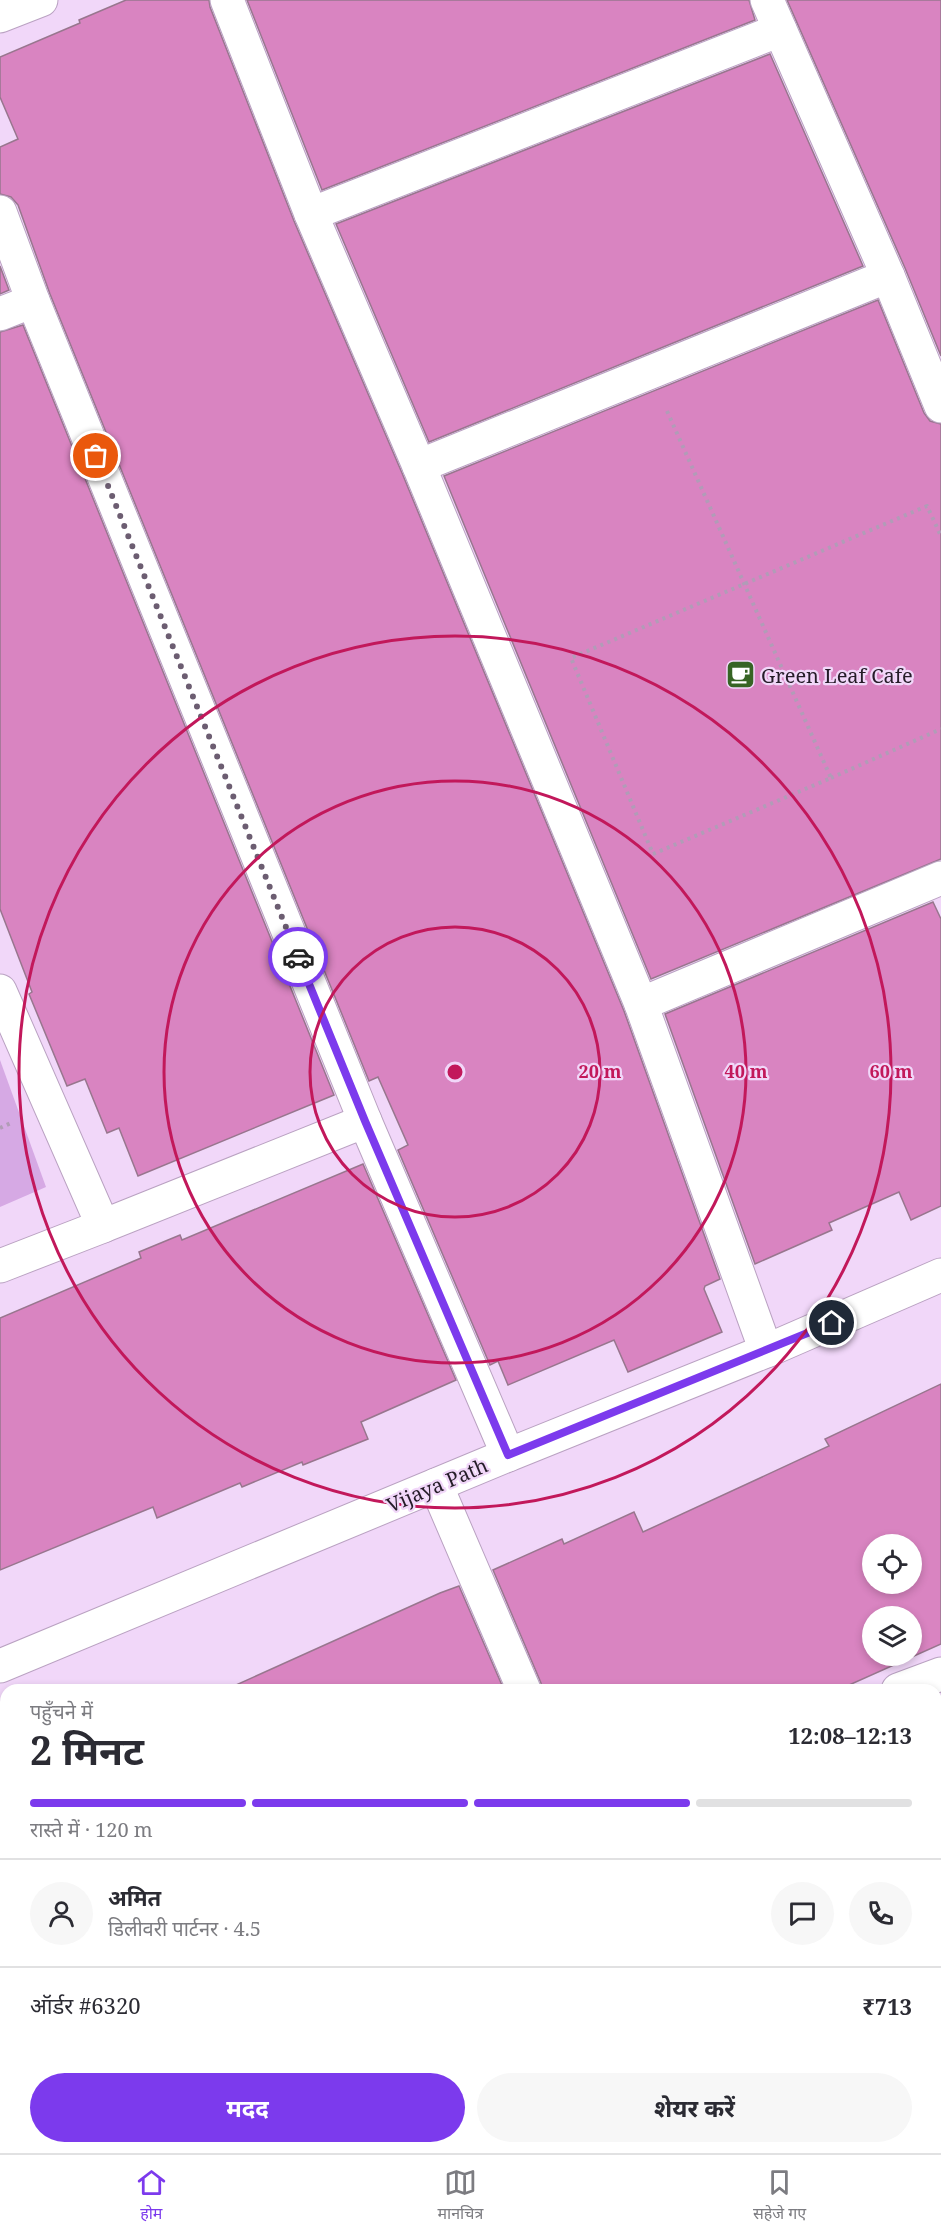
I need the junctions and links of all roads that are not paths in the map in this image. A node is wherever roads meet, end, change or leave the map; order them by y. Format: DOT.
graph roads {
  1 [pos="41,0"];
  2 [pos="227,0"];
  3 [pos="767,0"];
  4 [pos="0,16"];
  5 [pos="780,30"];
  6 [pos="0,212"];
  7 [pos="311,214"];
  8 [pos="888,276"];
  9 [pos="33,301"];
  10 [pos="0,314"];
  11 [pos="941,406"];
  12 [pos="419,466"];
  13 [pos="941,878"];
  14 [pos="0,991"];
  15 [pos="641,1004"];
  16 [pos="365,1121"];
  17 [pos="103,1226"];
  18 [pos="0,1266"];
  19 [pos="941,1275"];
  20 [pos="766,1351"];
  21 [pos="508,1455"];
  22 [pos="436,1485"];
  23 [pos="0,1666"];
  24 [pos="941,1674"];
  25 [pos="521,1684"];
  26 [pos="914,1684"];
  1 -- 4 [label="street"];
  2 -- 7 [label="street"];
  3 -- 5 [label="street"];
  5 -- 7 [label="street"];
  5 -- 8 [label="street"];
  6 -- 9 [label="street"];
  7 -- 12 [label="street"];
  8 -- 11 [label="street"];
  8 -- 12 [label="street"];
  9 -- 10 [label="street"];
  9 -- 16 [label="street"];
  12 -- 15 [label="street"];
  13 -- 15 [label="street"];
  14 -- 17 [label="street"];
  15 -- 20 [label="street"];
  16 -- 17 [label="street"];
  16 -- 21 [label="street"];
  17 -- 18 [label="street"];
  19 -- 20 [label="street, Vijaya Path"];
  20 -- 21 [label="street, Vijaya Path"];
  21 -- 22 [label="street, Vijaya Path"];
  22 -- 23 [label="street, Vijaya Path"];
  22 -- 25 [label="street"];
  24 -- 26 [label="street"];
}
